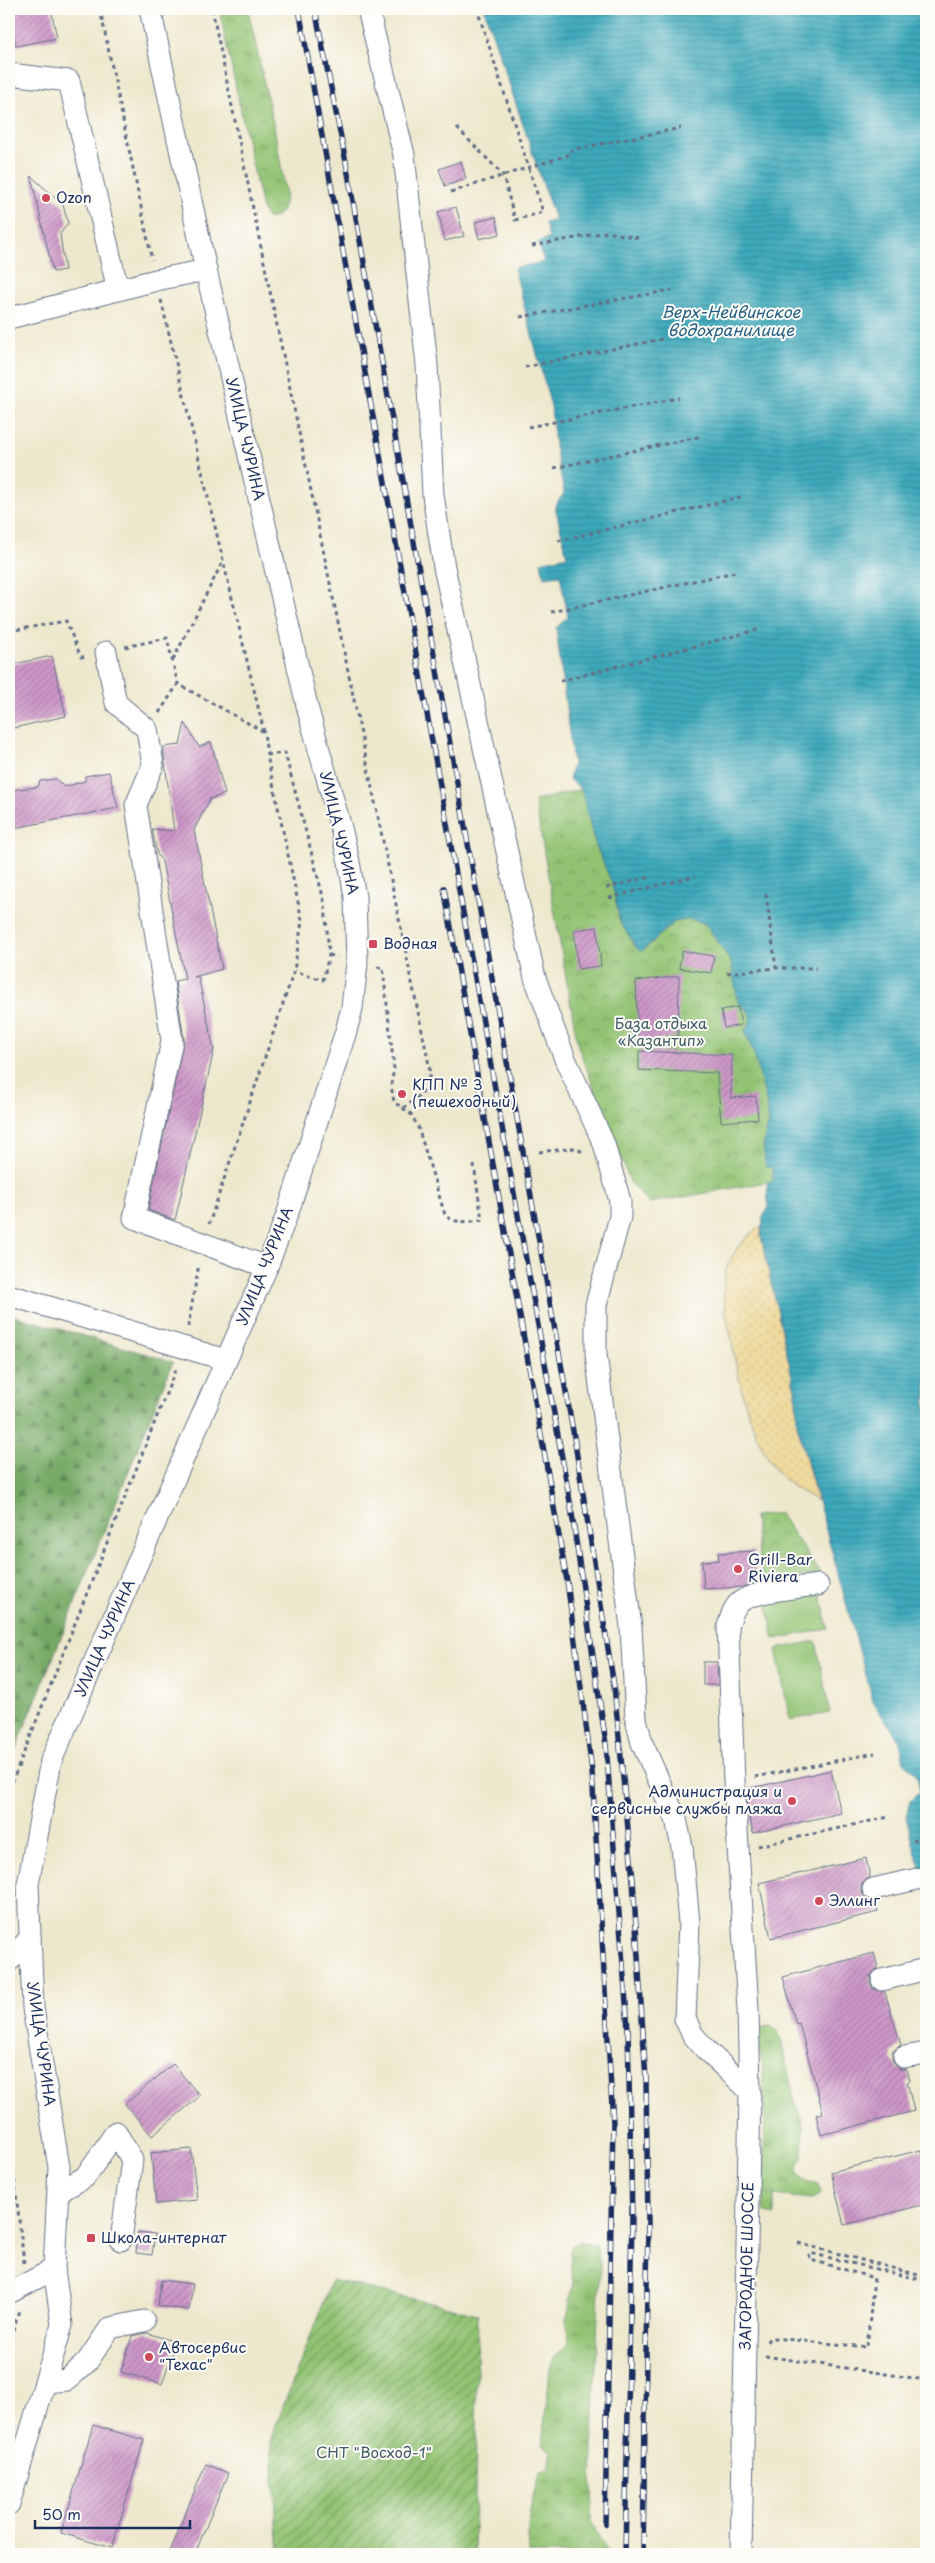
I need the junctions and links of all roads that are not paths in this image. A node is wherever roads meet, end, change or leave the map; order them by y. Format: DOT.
graph roads {
  1 [pos="150,9"];
  2 [pos="368,9"];
  3 [pos="9,74"];
  4 [pos="206,270"];
  5 [pos="118,290"];
  6 [pos="9,318"];
  7 [pos="106,652"];
  8 [pos="266,1267"];
  9 [pos="9,1295"];
  10 [pos="226,1360"];
  11 [pos="818,1585"];
  12 [pos="926,1877"];
  13 [pos="873,1889"];
  14 [pos="30,1938"];
  15 [pos="9,1961"];
  16 [pos="926,1969"];
  17 [pos="882,1980"];
  18 [pos="926,2052"];
  19 [pos="904,2057"];
  20 [pos="750,2091"];
  21 [pos="59,2192"];
  22 [pos="122,2240"];
  23 [pos="54,2269"];
  24 [pos="18,2288"];
  25 [pos="144,2321"];
  26 [pos="45,2382"];
  27 [pos="9,2504"];
  28 [pos="741,2554"];
  1 -- 4 [label="street, УЛИЦА ЧУРИНА"];
  2 -- 20 [label="street"];
  3 -- 5 [label="street"];
  4 -- 5 [label="street"];
  4 -- 8 [label="street, УЛИЦА ЧУРИНА"];
  5 -- 6 [label="street"];
  7 -- 8 [label="street"];
  8 -- 10 [label="street, УЛИЦА ЧУРИНА"];
  9 -- 10 [label="street"];
  10 -- 14 [label="street, УЛИЦА ЧУРИНА"];
  11 -- 20 [label="street, ЗАГОРОДНОЕ ШОССЕ"];
  12 -- 13 [label="street"];
  14 -- 15 [label="street"];
  14 -- 21 [label="street, УЛИЦА ЧУРИНА"];
  16 -- 17 [label="street"];
  18 -- 19 [label="street"];
  20 -- 28 [label="street, ЗАГОРОДНОЕ ШОССЕ"];
  21 -- 22 [label="street"];
  21 -- 23 [label="street, УЛИЦА ЧУРИНА"];
  23 -- 24 [label="street"];
  23 -- 26 [label="street, УЛИЦА ЧУРИНА"];
  25 -- 26 [label="street"];
  26 -- 27 [label="street, УЛИЦА ЧУРИНА"];
}
